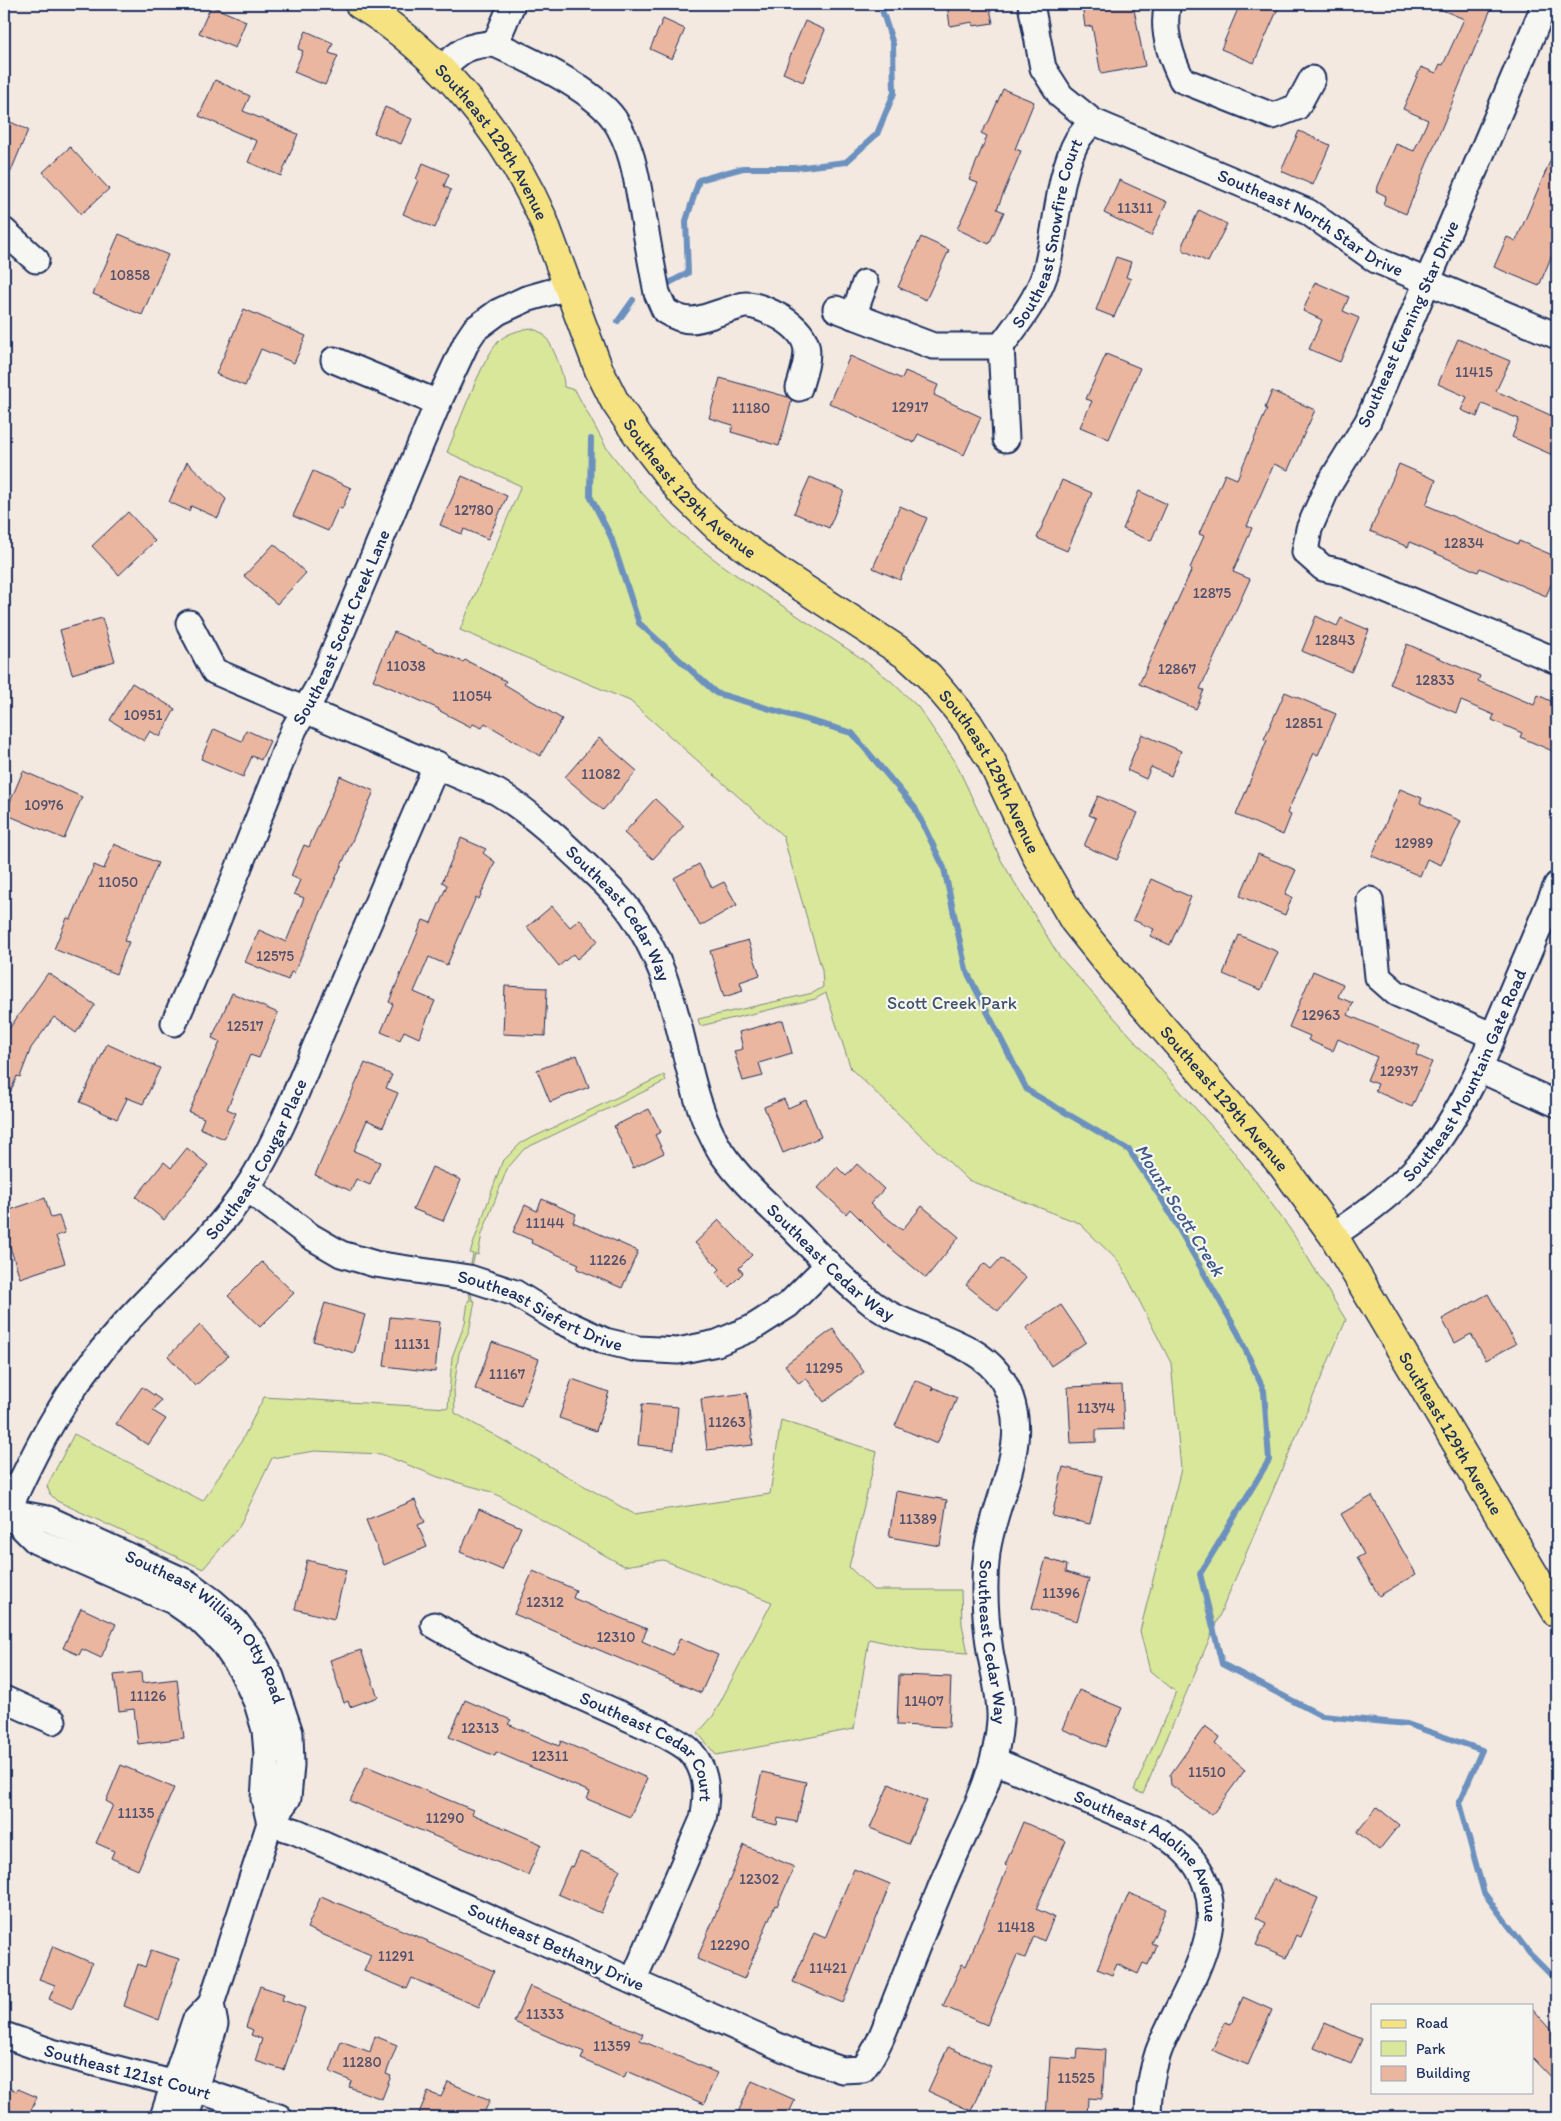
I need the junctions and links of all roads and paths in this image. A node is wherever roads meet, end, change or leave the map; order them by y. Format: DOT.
graph roads {
  1 [pos="359,4"];
  2 [pos="512,4"];
  3 [pos="1031,4"];
  4 [pos="1168,4"];
  5 [pos="1545,4"];
  6 [pos="495,44"];
  7 [pos="440,70"];
  8 [pos="1312,79"];
  9 [pos="1092,121"];
  10 [pos="4,231"];
  11 [pos="36,260"];
  12 [pos="1427,282"];
  13 [pos="865,283"];
  14 [pos="568,287"];
  15 [pos="1557,336"];
  16 [pos="1001,346"];
  17 [pos="334,360"];
  18 [pos="800,388"];
  19 [pos="438,403"];
  20 [pos="1006,439"];
  21 [pos="188,623"];
  22 [pos="1557,661"];
  23 [pos="305,709"];
  24 [pos="437,764"];
  25 [pos="1557,885"];
  26 [pos="1370,900"];
  27 [pos="174,1022"];
  28 [pos="1493,1036"];
  29 [pos="1479,1069"];
  30 [pos="1557,1104"];
  31 [pos="247,1188"];
  32 [pos="1333,1235"];
  33 [pos="829,1264"];
  34 [pos="5,1514"];
  35 [pos="1557,1613"];
  36 [pos="434,1625"];
  37 [pos="4,1699"];
  38 [pos="53,1721"];
  39 [pos="995,1761"];
  40 [pos="270,1823"];
  41 [pos="633,1981"];
  42 [pos="4,2035"];
  43 [pos="842,2070"];
  44 [pos="185,2086"];
  45 [pos="163,2117"];
  46 [pos="186,2117"];
  47 [pos="279,2117"];
  48 [pos="1148,2117"];
  1 -- 7 [label="main road, Southeast 129th Avenue"];
  2 -- 6 [label="street"];
  3 -- 9 [label="street, Southeast North Star Drive"];
  4 -- 8 [label="street"];
  5 -- 12 [label="street, Southeast Evening Star Drive"];
  6 -- 7 [label="street"];
  6 -- 18 [label="street"];
  7 -- 14 [label="main road, Southeast 129th Avenue"];
  9 -- 12 [label="street, Southeast North Star Drive"];
  9 -- 16 [label="street, Southeast Snowfire Court"];
  10 -- 11 [label="street"];
  12 -- 15 [label="street, Southeast North Star Drive"];
  12 -- 22 [label="street, Southeast Evening Star Drive"];
  13 -- 16 [label="street"];
  14 -- 19 [label="street, Southeast Scott Creek Lane"];
  14 -- 32 [label="main road, Southeast 129th Avenue"];
  16 -- 20 [label="street"];
  17 -- 19 [label="street"];
  19 -- 23 [label="street, Southeast Scott Creek Lane"];
  21 -- 23 [label="street, Southeast Cedar Way"];
  23 -- 24 [label="street, Southeast Cedar Way"];
  23 -- 27 [label="street, Southeast Scott Creek Lane"];
  24 -- 31 [label="street, Southeast Cougar Place"];
  24 -- 33 [label="street, Southeast Cedar Way"];
  25 -- 28 [label="street, Southeast Mountain Gate Road"];
  26 -- 28 [label="street"];
  28 -- 29 [label="street, Southeast Mountain Gate Road"];
  29 -- 30 [label="street"];
  29 -- 32 [label="street, Southeast Mountain Gate Road"];
  31 -- 33 [label="street, Southeast Siefert Drive"];
  31 -- 34 [label="street, Southeast Cougar Place"];
  32 -- 35 [label="main road, Southeast 129th Avenue"];
  33 -- 39 [label="street, Southeast Cedar Way"];
  34 -- 40 [label="street, Southeast William Otty Road"];
  36 -- 41 [label="street, Southeast Cedar Court"];
  37 -- 38 [label="street"];
  39 -- 43 [label="street, Southeast Cedar Way"];
  39 -- 48 [label="street, Southeast Adoline Avenue"];
  40 -- 41 [label="street, Southeast Bethany Drive"];
  40 -- 44 [label="street"];
  41 -- 43 [label="street, Southeast Bethany Drive"];
  42 -- 44 [label="street, Southeast 121st Court"];
  44 -- 45 [label="street"];
  44 -- 46 [label="street"];
  44 -- 47 [label="street, Southeast 121st Court"];
}
